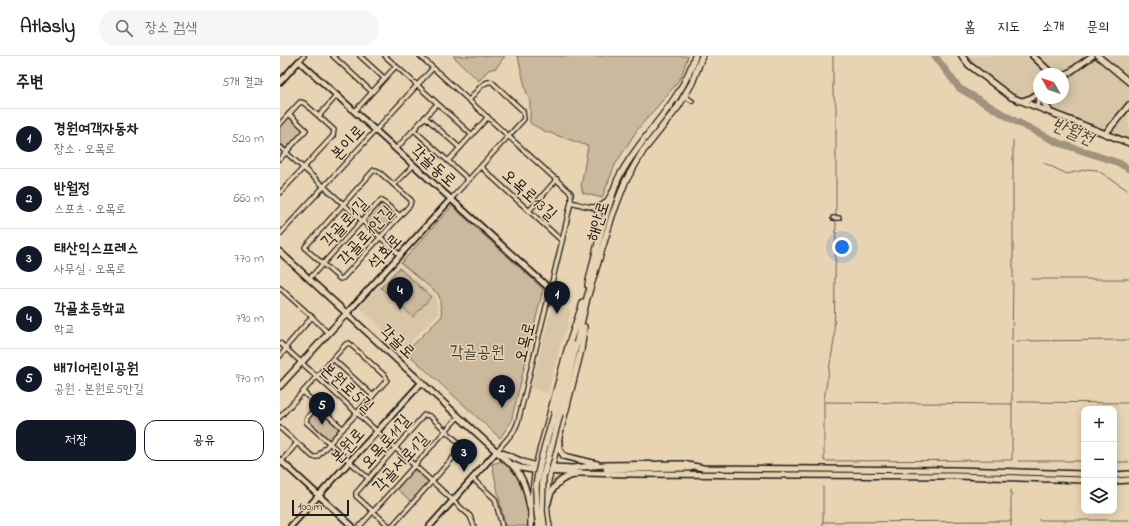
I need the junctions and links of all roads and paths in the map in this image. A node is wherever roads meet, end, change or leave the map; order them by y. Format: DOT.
graph roads {
  1 [pos="304,56"];
  2 [pos="333,56"];
  3 [pos="341,56"];
  4 [pos="360,56"];
  5 [pos="385,56"];
  6 [pos="420,56"];
  7 [pos="694,56"];
  8 [pos="702,56"];
  9 [pos="1033,56"];
  10 [pos="1092,56"];
  11 [pos="1098,56"];
  12 [pos="965,57"];
  13 [pos="337,60"];
  14 [pos="299,61"];
  15 [pos="396,66"];
  16 [pos="433,68"];
  17 [pos="1046,68"];
  18 [pos="1069,73"];
  19 [pos="384,78"];
  20 [pos="280,82"];
  21 [pos="1129,82"];
  22 [pos="417,86"];
  23 [pos="372,92"];
  24 [pos="337,95"];
  25 [pos="684,96"];
  26 [pos="1033,97"];
  27 [pos="469,100"];
  28 [pos="692,101"];
  29 [pos="1022,101"];
  30 [pos="437,104"];
  31 [pos="1045,104"];
  32 [pos="1129,105"];
  33 [pos="1037,106"];
  34 [pos="355,110"];
  35 [pos="1051,112"];
  36 [pos="289,114"];
  37 [pos="319,116"];
  38 [pos="425,117"];
  39 [pos="488,117"];
  40 [pos="280,124"];
  41 [pos="376,130"];
  42 [pos="414,130"];
  43 [pos="1106,133"];
  44 [pos="472,135"];
  45 [pos="509,136"];
  46 [pos="1129,143"];
  47 [pos="280,146"];
  48 [pos="460,148"];
  49 [pos="396,149"];
  50 [pos="286,152"];
  51 [pos="280,159"];
  52 [pos="448,161"];
  53 [pos="414,164"];
  54 [pos="481,167"];
  55 [pos="304,168"];
  56 [pos="556,179"];
  57 [pos="469,180"];
  58 [pos="617,183"];
  59 [pos="394,185"];
  60 [pos="324,186"];
  61 [pos="280,193"];
  62 [pos="451,199"];
  63 [pos="571,202"];
  64 [pos="343,204"];
  65 [pos="591,207"];
  66 [pos="529,210"];
  67 [pos="400,216"];
  68 [pos="833,218"];
  69 [pos="839,218"];
  70 [pos="362,221"];
  71 [pos="280,234"];
  72 [pos="600,234"];
  73 [pos="380,238"];
  74 [pos="562,241"];
  75 [pos="280,252"];
  76 [pos="400,255"];
  77 [pos="323,264"];
  78 [pos="309,279"];
  79 [pos="280,288"];
  80 [pos="550,289"];
  81 [pos="586,299"];
  82 [pos="347,313"];
  83 [pos="312,318"];
  84 [pos="328,333"];
  85 [pos="280,343"];
  86 [pos="286,348"];
  87 [pos="280,356"];
  88 [pos="333,359"];
  89 [pos="301,362"];
  90 [pos="317,376"];
  91 [pos="422,382"];
  92 [pos="280,386"];
  93 [pos="303,392"];
  94 [pos="372,396"];
  95 [pos="318,405"];
  96 [pos="357,413"];
  97 [pos="558,413"];
  98 [pos="459,416"];
  99 [pos="280,417"];
  100 [pos="280,428"];
  101 [pos="343,429"];
  102 [pos="446,430"];
  103 [pos="377,431"];
  104 [pos="559,437"];
  105 [pos="298,443"];
  106 [pos="330,444"];
  107 [pos="396,448"];
  108 [pos="497,451"];
  109 [pos="540,452"];
  110 [pos="554,456"];
  111 [pos="281,462"];
  112 [pos="350,462"];
  113 [pos="509,463"];
  114 [pos="415,466"];
  115 [pos="605,467"];
  116 [pos="536,468"];
  117 [pos="550,468"];
  118 [pos="581,473"];
  119 [pos="1081,474"];
  120 [pos="1129,474"];
  121 [pos="1117,475"];
  122 [pos="472,478"];
  123 [pos="369,479"];
  124 [pos="1081,480"];
  125 [pos="1129,480"];
  126 [pos="432,481"];
  127 [pos="1117,481"];
  128 [pos="319,495"];
  129 [pos="452,500"];
  130 [pos="531,510"];
  131 [pos="373,512"];
  132 [pos="546,514"];
  133 [pos="291,526"];
  134 [pos="352,526"];
  135 [pos="360,526"];
  136 [pos="390,526"];
  137 [pos="430,526"];
  138 [pos="474,526"];
  139 [pos="502,526"];
  140 [pos="531,526"];
  141 [pos="539,526"];
  142 [pos="544,526"];
  143 [pos="549,526"];
  1 -- 14 [label="street"];
  2 -- 13 [label="street"];
  3 -- 13 [label="street"];
  4 -- 19 [label="street"];
  5 -- 15 [label="street"];
  6 -- 16 [label="street"];
  7 -- 58 [label="main road, 해안로"];
  8 -- 25 [label="main road, 해안로"];
  9 -- 17 [label="main road"];
  10 -- 18 [label="main road"];
  11 -- 21 [label="main road"];
  12 -- 29 [label="main road"];
  13 -- 23 [label="street"];
  14 -- 20 [label="street"];
  14 -- 24 [label="street, 각골동로"];
  15 -- 19 [label="street"];
  15 -- 22 [label="street"];
  16 -- 22 [label="street, 본이로"];
  16 -- 27 [label="street"];
  19 -- 23 [label="street"];
  22 -- 30 [label="street"];
  22 -- 41 [label="street, 본이로"];
  23 -- 34 [label="street"];
  24 -- 34 [label="street, 각골동로"];
  24 -- 37 [label="street"];
  25 -- 28 [label="street"];
  25 -- 81 [label="main road, 해안로"];
  26 -- 29 [label="main road"];
  27 -- 39 [label="street"];
  27 -- 45 [label="street"];
  29 -- 33 [label="main road"];
  30 -- 38 [label="street"];
  30 -- 44 [label="street"];
  31 -- 35 [label="main road"];
  32 -- 43 [label="main road"];
  33 -- 35 [label="main road"];
  34 -- 41 [label="street, 각골동로"];
  35 -- 43 [label="main road"];
  36 -- 37 [label="street"];
  36 -- 40 [label="street"];
  36 -- 50 [label="street"];
  37 -- 55 [label="street"];
  38 -- 42 [label="street"];
  38 -- 48 [label="street"];
  39 -- 44 [label="street"];
  39 -- 45 [label="street"];
  41 -- 49 [label="street, 각골동로"];
  41 -- 60 [label="street, 본이로"];
  42 -- 49 [label="street"];
  42 -- 52 [label="street"];
  43 -- 46 [label="main road"];
  44 -- 48 [label="street"];
  45 -- 54 [label="street, 석호로"];
  45 -- 56 [label="street"];
  47 -- 50 [label="street"];
  48 -- 52 [label="street"];
  49 -- 53 [label="street, 각골동로"];
  50 -- 51 [label="street"];
  50 -- 55 [label="street"];
  52 -- 57 [label="street"];
  53 -- 59 [label="street"];
  53 -- 62 [label="street, 각골동로"];
  54 -- 57 [label="street, 석호로"];
  54 -- 66 [label="street, 오목로13길"];
  55 -- 60 [label="street"];
  55 -- 61 [label="street"];
  56 -- 63 [label="street"];
  56 -- 66 [label="street"];
  57 -- 62 [label="street, 석호로"];
  58 -- 65 [label="street"];
  58 -- 72 [label="main road, 해안로"];
  59 -- 64 [label="street, 각골로1안길"];
  59 -- 67 [label="street, 각골로1안길"];
  60 -- 64 [label="street"];
  60 -- 71 [label="street, 본이로"];
  62 -- 76 [label="street, 석호로"];
  62 -- 80 [label="street, 각골동로"];
  63 -- 65 [label="street"];
  63 -- 74 [label="street, 오목로"];
  64 -- 70 [label="street"];
  64 -- 77 [label="street, 각골로1안길"];
  65 -- 72 [label="street"];
  66 -- 74 [label="street, 오목로13길"];
  67 -- 70 [label="street, 각골로1길"];
  67 -- 73 [label="street, 각골로1안길"];
  68 -- 69 [label="street"];
  70 -- 73 [label="street"];
  70 -- 77 [label="street, 각골로1길"];
  72 -- 81 [label="main road, 해안로"];
  73 -- 76 [label="street"];
  73 -- 77 [label="street, 각골로1안길"];
  74 -- 80 [label="street, 오목로"];
  75 -- 78 [label="main road, 각골로"];
  76 -- 82 [label="street, 석호로"];
  77 -- 78 [label="street, 각골로1길"];
  78 -- 82 [label="main road, 각골로"];
  79 -- 83 [label="street"];
  80 -- 108 [label="street, 오목로"];
  81 -- 97 [label="main road, 해안로"];
  81 -- 104 [label="main road"];
  81 -- 109 [label="main road"];
  82 -- 84 [label="main road, 석호로"];
  82 -- 91 [label="main road, 각골로"];
  83 -- 84 [label="street"];
  83 -- 86 [label="street"];
  84 -- 89 [label="main road, 석호로"];
  85 -- 86 [label="street, 본원로5길"];
  86 -- 87 [label="street"];
  86 -- 89 [label="street, 본원로5길"];
  88 -- 90 [label="street"];
  88 -- 94 [label="street"];
  88 -- 94 [label="street"];
  89 -- 90 [label="street, 본원로5길"];
  89 -- 92 [label="main road, 석호로"];
  90 -- 93 [label="street"];
  90 -- 96 [label="street, 본원로5길"];
  91 -- 98 [label="main road, 각골로"];
  91 -- 103 [label="street, 본원로"];
  93 -- 95 [label="street"];
  93 -- 99 [label="street"];
  94 -- 96 [label="street"];
  95 -- 101 [label="street"];
  95 -- 106 [label="street"];
  96 -- 101 [label="street"];
  96 -- 103 [label="street, 본원로5길"];
  97 -- 141 [label="main road, bridge"];
  97 -- 142 [label="main road, bridge"];
  98 -- 102 [label="street, 각골서로1길"];
  98 -- 108 [label="main road, 각골로"];
  100 -- 105 [label="street"];
  101 -- 106 [label="street"];
  102 -- 107 [label="street, 오목로11길"];
  102 -- 114 [label="street, 각골서로1길"];
  102 -- 126 [label="street, 오목로11길"];
  103 -- 107 [label="street, 본원로5길"];
  103 -- 112 [label="street, 본원로"];
  104 -- 110 [label="main road"];
  104 -- 115 [label="main road"];
  105 -- 106 [label="street"];
  105 -- 111 [label="street"];
  106 -- 112 [label="street"];
  107 -- 114 [label="street, 본원로5길"];
  107 -- 123 [label="street, 오목로11길"];
  108 -- 113 [label="main road, 각골로"];
  108 -- 116 [label="main road, 각골로"];
  108 -- 122 [label="street, 오목로"];
  109 -- 110 [label="main road"];
  109 -- 116 [label="main road"];
  110 -- 117 [label="main road"];
  111 -- 128 [label="street"];
  112 -- 123 [label="street"];
  112 -- 128 [label="street, 본원로"];
  113 -- 116 [label="main road, 각골로"];
  113 -- 130 [label="main road"];
  114 -- 126 [label="street, 본원로5길"];
  114 -- 131 [label="street, 각골서로1길"];
  115 -- 117 [label="main road"];
  115 -- 119 [label="main road"];
  116 -- 117 [label="main road"];
  116 -- 130 [label="main road"];
  117 -- 118 [label="main road"];
  117 -- 132 [label="main road"];
  118 -- 124 [label="main road"];
  118 -- 132 [label="main road"];
  120 -- 121 [label="main road"];
  122 -- 129 [label="street, 오목로"];
  122 -- 139 [label="street"];
  123 -- 131 [label="street, 오목로11길"];
  125 -- 127 [label="main road"];
  126 -- 129 [label="street, 본원로5길"];
  126 -- 136 [label="street, 오목로11길"];
  128 -- 133 [label="street, 본원로"];
  128 -- 134 [label="street"];
  129 -- 137 [label="street, 오목로"];
  129 -- 138 [label="street, 본원로5길"];
  130 -- 140 [label="main road"];
  131 -- 135 [label="street, 각골서로1길"];
  131 -- 136 [label="street, 오목로11길"];
  132 -- 143 [label="main road"];
}
